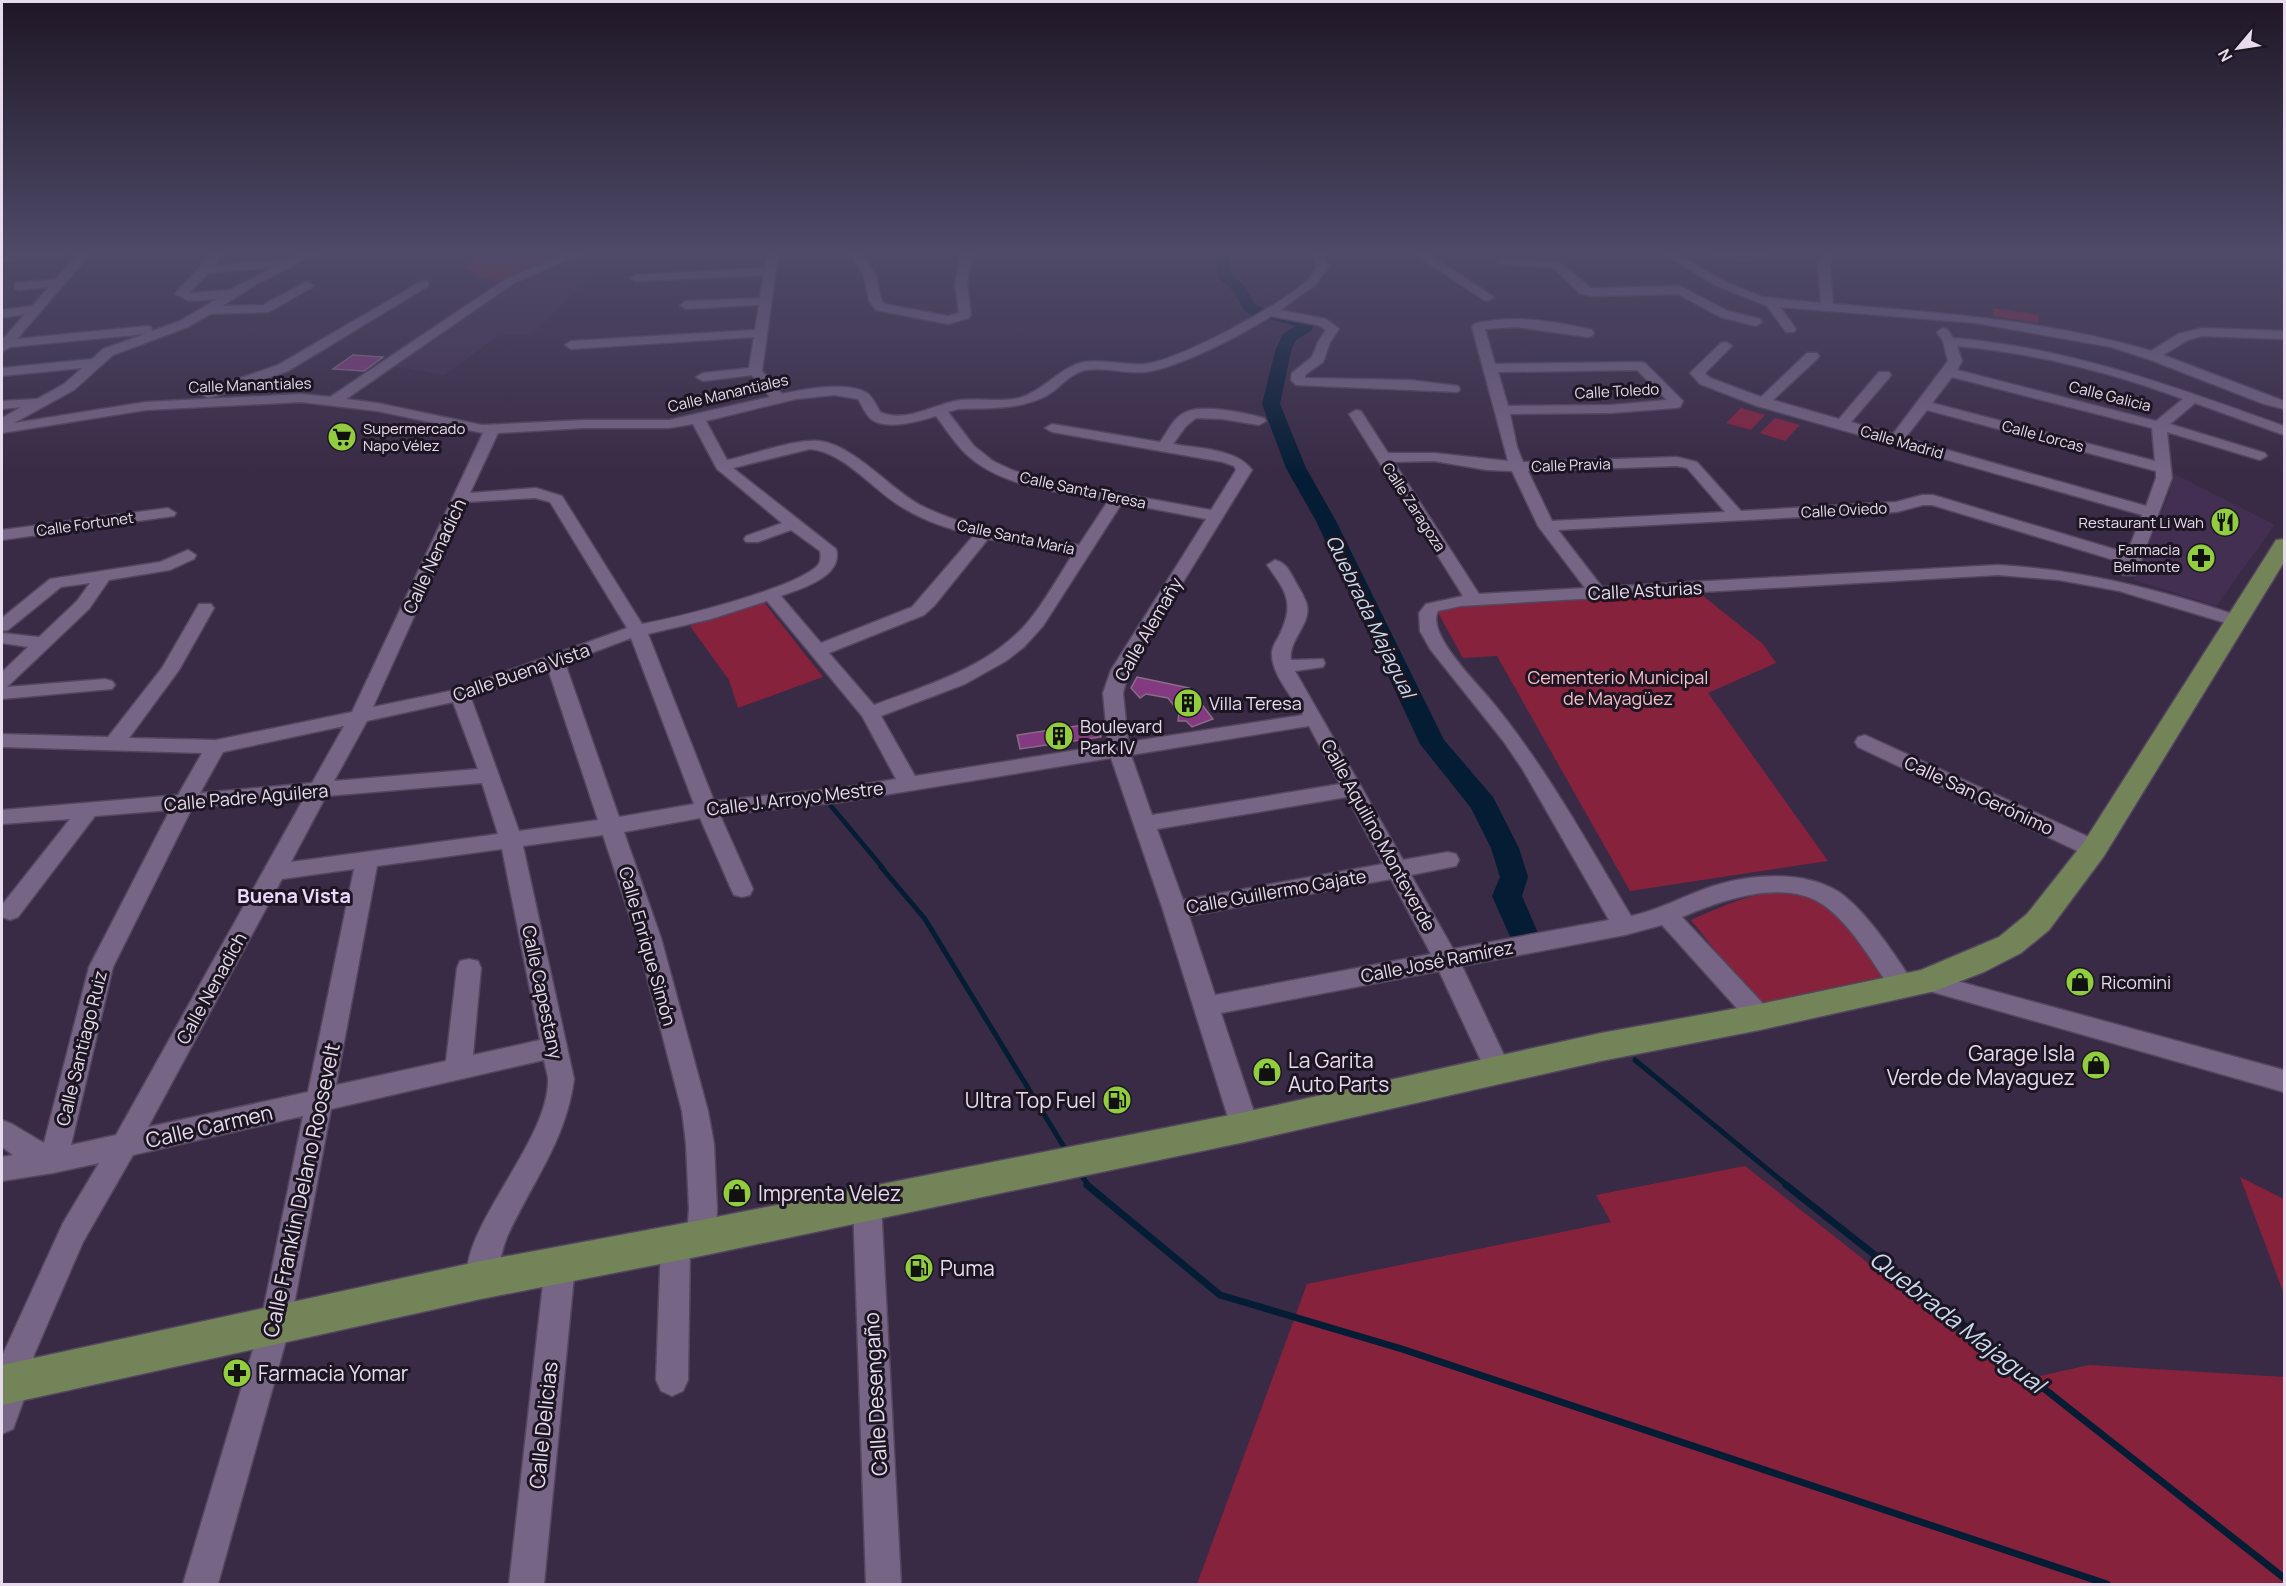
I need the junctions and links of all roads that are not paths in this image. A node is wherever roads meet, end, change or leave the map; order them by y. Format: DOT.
graph roads {
  1 [pos="18,328"];
  2 [pos="174,328"];
  3 [pos="350,328"];
  4 [pos="441,328"];
  5 [pos="762,328"];
  6 [pos="1243,328"];
  7 [pos="1331,328"];
  8 [pos="1479,328"];
  9 [pos="1550,328"];
  10 [pos="1940,328"];
  11 [pos="2031,328"];
  12 [pos="761,333"];
  13 [pos="1588,333"];
  14 [pos="2284,335"];
  15 [pos="1949,341"];
  16 [pos="3,345"];
  17 [pos="571,345"];
  18 [pos="1726,346"];
  19 [pos="1812,356"];
  20 [pos="2153,356"];
  21 [pos="94,363"];
  22 [pos="1490,368"];
  23 [pos="755,371"];
  24 [pos="2,372"];
  25 [pos="1949,372"];
  26 [pos="1884,375"];
  27 [pos="703,377"];
  28 [pos="1453,388"];
  29 [pos="779,399"];
  30 [pos="2192,399"];
  31 [pos="47,401"];
  32 [pos="334,401"];
  33 [pos="191,402"];
  34 [pos="1762,403"];
  35 [pos="2,405"];
  36 [pos="1924,405"];
  37 [pos="2284,405"];
  38 [pos="939,410"];
  39 [pos="1502,410"];
  40 [pos="1356,414"];
  41 [pos="698,419"];
  42 [pos="1259,421"];
  43 [pos="2,423"];
  44 [pos="1841,425"];
  45 [pos="2158,426"];
  46 [pos="1052,428"];
  47 [pos="2,429"];
  48 [pos="492,429"];
  49 [pos="2284,431"];
  50 [pos="1896,440"];
  51 [pos="1164,447"];
  52 [pos="2260,456"];
  53 [pos="1383,458"];
  54 [pos="722,466"];
  55 [pos="1518,466"];
  56 [pos="2163,468"];
  57 [pos="462,498"];
  58 [pos="1118,498"];
  59 [pos="2150,512"];
  60 [pos="168,513"];
  61 [pos="1216,516"];
  62 [pos="1737,516"];
  63 [pos="793,524"];
  64 [pos="1546,526"];
  65 [pos="984,532"];
  66 [pos="2,535"];
  67 [pos="752,538"];
  68 [pos="2284,545"];
  69 [pos="1083,551"];
  70 [pos="188,555"];
  71 [pos="2133,560"];
  72 [pos="1275,565"];
  73 [pos="103,576"];
  74 [pos="2123,586"];
  75 [pos="1598,593"];
  76 [pos="770,594"];
  77 [pos="1474,600"];
  78 [pos="205,608"];
  79 [pos="2236,621"];
  80 [pos="2,626"];
  81 [pos="637,630"];
  82 [pos="2,638"];
  83 [pos="43,643"];
  84 [pos="817,651"];
  85 [pos="555,662"];
  86 [pos="1316,663"];
  87 [pos="1284,666"];
  88 [pos="2,682"];
  89 [pos="105,685"];
  90 [pos="2,693"];
  91 [pos="460,695"];
  92 [pos="870,712"];
  93 [pos="359,717"];
  94 [pos="1315,719"];
  95 [pos="2,740"];
  96 [pos="115,742"];
  97 [pos="1865,742"];
  98 [pos="216,747"];
  99 [pos="1119,751"];
  100 [pos="490,775"];
  101 [pos="909,784"];
  102 [pos="1354,789"];
  103 [pos="320,790"];
  104 [pos="184,803"];
  105 [pos="707,808"];
  106 [pos="88,810"];
  107 [pos="2,817"];
  108 [pos="1145,824"];
  109 [pos="613,826"];
  110 [pos="511,841"];
  111 [pos="2094,849"];
  112 [pos="367,861"];
  113 [pos="1448,861"];
  114 [pos="1398,869"];
  115 [pos="274,873"];
  116 [pos="742,889"];
  117 [pos="1175,909"];
  118 [pos="10,911"];
  119 [pos="1667,916"];
  120 [pos="1625,926"];
  121 [pos="1446,959"];
  122 [pos="469,968"];
  123 [pos="1913,984"];
  124 [pos="1207,1006"];
  125 [pos="1760,1017"];
  126 [pos="555,1047"];
  127 [pos="459,1070"];
  128 [pos="1499,1072"];
  129 [pos="2284,1081"];
  130 [pos="320,1101"];
  131 [pos="1245,1127"];
  132 [pos="2,1132"];
  133 [pos="125,1144"];
  134 [pos="53,1161"];
  135 [pos="2,1169"];
  136 [pos="867,1203"];
  137 [pos="689,1240"];
  138 [pos="560,1266"];
  139 [pos="481,1280"];
  140 [pos="275,1326"];
  141 [pos="672,1380"];
  142 [pos="8,1384"];
  143 [pos="2,1418"];
  144 [pos="200,1584"];
  145 [pos="526,1584"];
  146 [pos="884,1584"];
  1 -- 16 [label="street"];
  2 -- 16 [label="street"];
  2 -- 21 [label="street"];
  3 -- 33 [label="street"];
  4 -- 32 [label="street"];
  5 -- 12 [label="street"];
  6 -- 38 [label="street, Calle Manantiales"];
  7 -- 28 [label="street"];
  8 -- 22 [label="street"];
  9 -- 13 [label="street"];
  10 -- 15 [label="street"];
  11 -- 20 [label="street"];
  12 -- 17 [label="street"];
  12 -- 23 [label="street"];
  14 -- 20 [label="street"];
  15 -- 25 [label="street"];
  15 -- 30 [label="street"];
  18 -- 34 [label="street, Calle Madrid"];
  19 -- 34 [label="street"];
  20 -- 37 [label="street"];
  21 -- 24 [label="street"];
  21 -- 31 [label="street"];
  22 -- 39 [label="street"];
  22 -- 39 [label="street, Calle Toledo"];
  23 -- 27 [label="street"];
  23 -- 29 [label="street"];
  25 -- 36 [label="street"];
  25 -- 45 [label="street, Calle Galicia"];
  26 -- 44 [label="street"];
  29 -- 38 [label="street, Calle Manantiales"];
  29 -- 41 [label="street, Calle Manantiales"];
  30 -- 45 [label="street"];
  30 -- 49 [label="street"];
  31 -- 35 [label="street"];
  31 -- 43 [label="street"];
  32 -- 33 [label="street, Calle Manantiales"];
  32 -- 48 [label="street, Calle Manantiales"];
  33 -- 47 [label="street, Calle Manantiales"];
  34 -- 44 [label="street, Calle Madrid"];
  36 -- 50 [label="street"];
  36 -- 56 [label="street, Calle Lorcas"];
  38 -- 58 [label="street, Calle Santa Teresa"];
  39 -- 55 [label="street"];
  40 -- 53 [label="street, Calle Zaragoza"];
  41 -- 48 [label="street, Calle Manantiales"];
  41 -- 54 [label="street, Calle Buena Vista"];
  42 -- 51 [label="street"];
  44 -- 50 [label="street, Calle Madrid"];
  45 -- 52 [label="street, Calle Galicia"];
  45 -- 56 [label="street"];
  46 -- 51 [label="street, Calle Alemañy"];
  48 -- 57 [label="street, Calle Nenadich"];
  50 -- 59 [label="street, Calle Madrid"];
  51 -- 61 [label="street, Calle Alemañy"];
  53 -- 55 [label="street, Calle Pravia"];
  53 -- 77 [label="street, Calle Zaragoza"];
  54 -- 63 [label="street, Calle Buena Vista"];
  54 -- 65 [label="street, Calle Santa María"];
  55 -- 62 [label="street, Calle Pravia"];
  55 -- 64 [label="street"];
  56 -- 59 [label="street"];
  57 -- 81 [label="street"];
  57 -- 93 [label="street, Calle Nenadich"];
  58 -- 61 [label="street, Calle Santa Teresa"];
  58 -- 69 [label="street"];
  59 -- 71 [label="street"];
  60 -- 66 [label="street, Calle Fortunet"];
  61 -- 99 [label="street, Calle Alemañy"];
  62 -- 64 [label="street, Calle Oviedo"];
  62 -- 71 [label="street, Calle Oviedo"];
  63 -- 67 [label="street"];
  63 -- 76 [label="street, Calle Buena Vista"];
  64 -- 75 [label="street"];
  65 -- 69 [label="street, Calle Santa María"];
  65 -- 84 [label="street"];
  68 -- 79 [label="main road"];
  69 -- 92 [label="street"];
  70 -- 73 [label="street"];
  71 -- 74 [label="street"];
  72 -- 87 [label="street"];
  73 -- 80 [label="street"];
  73 -- 83 [label="street"];
  74 -- 75 [label="street, Calle Asturias"];
  74 -- 79 [label="street, Calle Asturias"];
  75 -- 77 [label="street, Calle Asturias"];
  76 -- 81 [label="street, Calle Buena Vista"];
  76 -- 84 [label="street"];
  77 -- 120 [label="street, Calle Asturias"];
  78 -- 96 [label="street"];
  79 -- 111 [label="main road"];
  81 -- 85 [label="street, Calle Buena Vista"];
  81 -- 105 [label="street"];
  82 -- 83 [label="street"];
  83 -- 88 [label="street"];
  84 -- 92 [label="street"];
  85 -- 91 [label="street, Calle Buena Vista"];
  85 -- 109 [label="street, Calle Enrique Simón"];
  86 -- 87 [label="street"];
  87 -- 94 [label="street, Calle Aquilino Monteverde"];
  89 -- 90 [label="street"];
  91 -- 93 [label="street, Calle Buena Vista"];
  91 -- 100 [label="street, Calle Capestany"];
  92 -- 101 [label="street"];
  93 -- 98 [label="street, Calle Buena Vista"];
  93 -- 103 [label="street, Calle Nenadich"];
  94 -- 99 [label="street, Calle J. Arroyo Mestre"];
  94 -- 102 [label="street, Calle Aquilino Monteverde"];
  95 -- 96 [label="street, Calle Buena Vista"];
  96 -- 98 [label="street, Calle Buena Vista"];
  97 -- 111 [label="street, Calle San Gerónimo"];
  98 -- 104 [label="street, Calle Santiago Ruiz"];
  99 -- 101 [label="street, Calle J. Arroyo Mestre"];
  99 -- 108 [label="street, Calle Alemañy"];
  100 -- 103 [label="street, Calle Padre Aguilera"];
  100 -- 110 [label="street, Calle Capestany"];
  101 -- 105 [label="street, Calle J. Arroyo Mestre"];
  102 -- 108 [label="street"];
  102 -- 114 [label="street, Calle Aquilino Monteverde"];
  103 -- 104 [label="street, Calle Padre Aguilera"];
  103 -- 115 [label="street, Calle Nenadich"];
  104 -- 106 [label="street, Calle Padre Aguilera"];
  104 -- 134 [label="street, Calle Santiago Ruiz"];
  105 -- 109 [label="street, Calle J. Arroyo Mestre"];
  105 -- 116 [label="street"];
  106 -- 107 [label="street, Calle Padre Aguilera"];
  106 -- 118 [label="street"];
  108 -- 117 [label="street, Calle Alemañy"];
  109 -- 110 [label="street, Calle J. Arroyo Mestre"];
  109 -- 137 [label="street, Calle Enrique Simón"];
  110 -- 112 [label="street, Calle J. Arroyo Mestre"];
  110 -- 126 [label="street, Calle Capestany"];
  111 -- 123 [label="main road"];
  112 -- 115 [label="street, Calle J. Arroyo Mestre"];
  112 -- 130 [label="street, Calle Franklin Delano Roosevelt"];
  113 -- 114 [label="street, Calle Guillermo Gajate"];
  114 -- 117 [label="street, Calle Guillermo Gajate"];
  114 -- 121 [label="street, Calle Aquilino Monteverde"];
  115 -- 133 [label="street, Calle Nenadich"];
  117 -- 124 [label="street, Calle Alemañy"];
  119 -- 120 [label="street, Calle José Ramírez"];
  119 -- 123 [label="street, Calle José Ramírez"];
  119 -- 125 [label="street"];
  120 -- 121 [label="street, Calle José Ramírez"];
  121 -- 124 [label="street, Calle José Ramírez"];
  121 -- 128 [label="street, Calle Aquilino Monteverde"];
  122 -- 127 [label="street"];
  123 -- 125 [label="main road"];
  123 -- 129 [label="street"];
  124 -- 131 [label="street, Calle Alemañy"];
  125 -- 128 [label="main road"];
  126 -- 127 [label="street, Calle Carmen"];
  126 -- 139 [label="street, Calle Capestany"];
  127 -- 130 [label="street, Calle Carmen"];
  128 -- 131 [label="main road"];
  130 -- 133 [label="street, Calle Carmen"];
  130 -- 140 [label="street, Calle Franklin Delano Roosevelt"];
  131 -- 136 [label="main road"];
  132 -- 134 [label="street"];
  133 -- 134 [label="street, Calle Carmen"];
  133 -- 142 [label="street, Calle Nenadich"];
  134 -- 135 [label="street, Calle Carmen"];
  136 -- 137 [label="main road"];
  136 -- 146 [label="street, Calle Desengaño"];
  137 -- 138 [label="main road"];
  137 -- 141 [label="street, Calle Enrique Simón"];
  138 -- 139 [label="main road"];
  138 -- 145 [label="street, Calle Delicias"];
  139 -- 140 [label="main road"];
  140 -- 142 [label="main road"];
  140 -- 144 [label="street, Calle Franklin Delano Roosevelt"];
  142 -- 143 [label="street, Calle Nenadich"];
}
